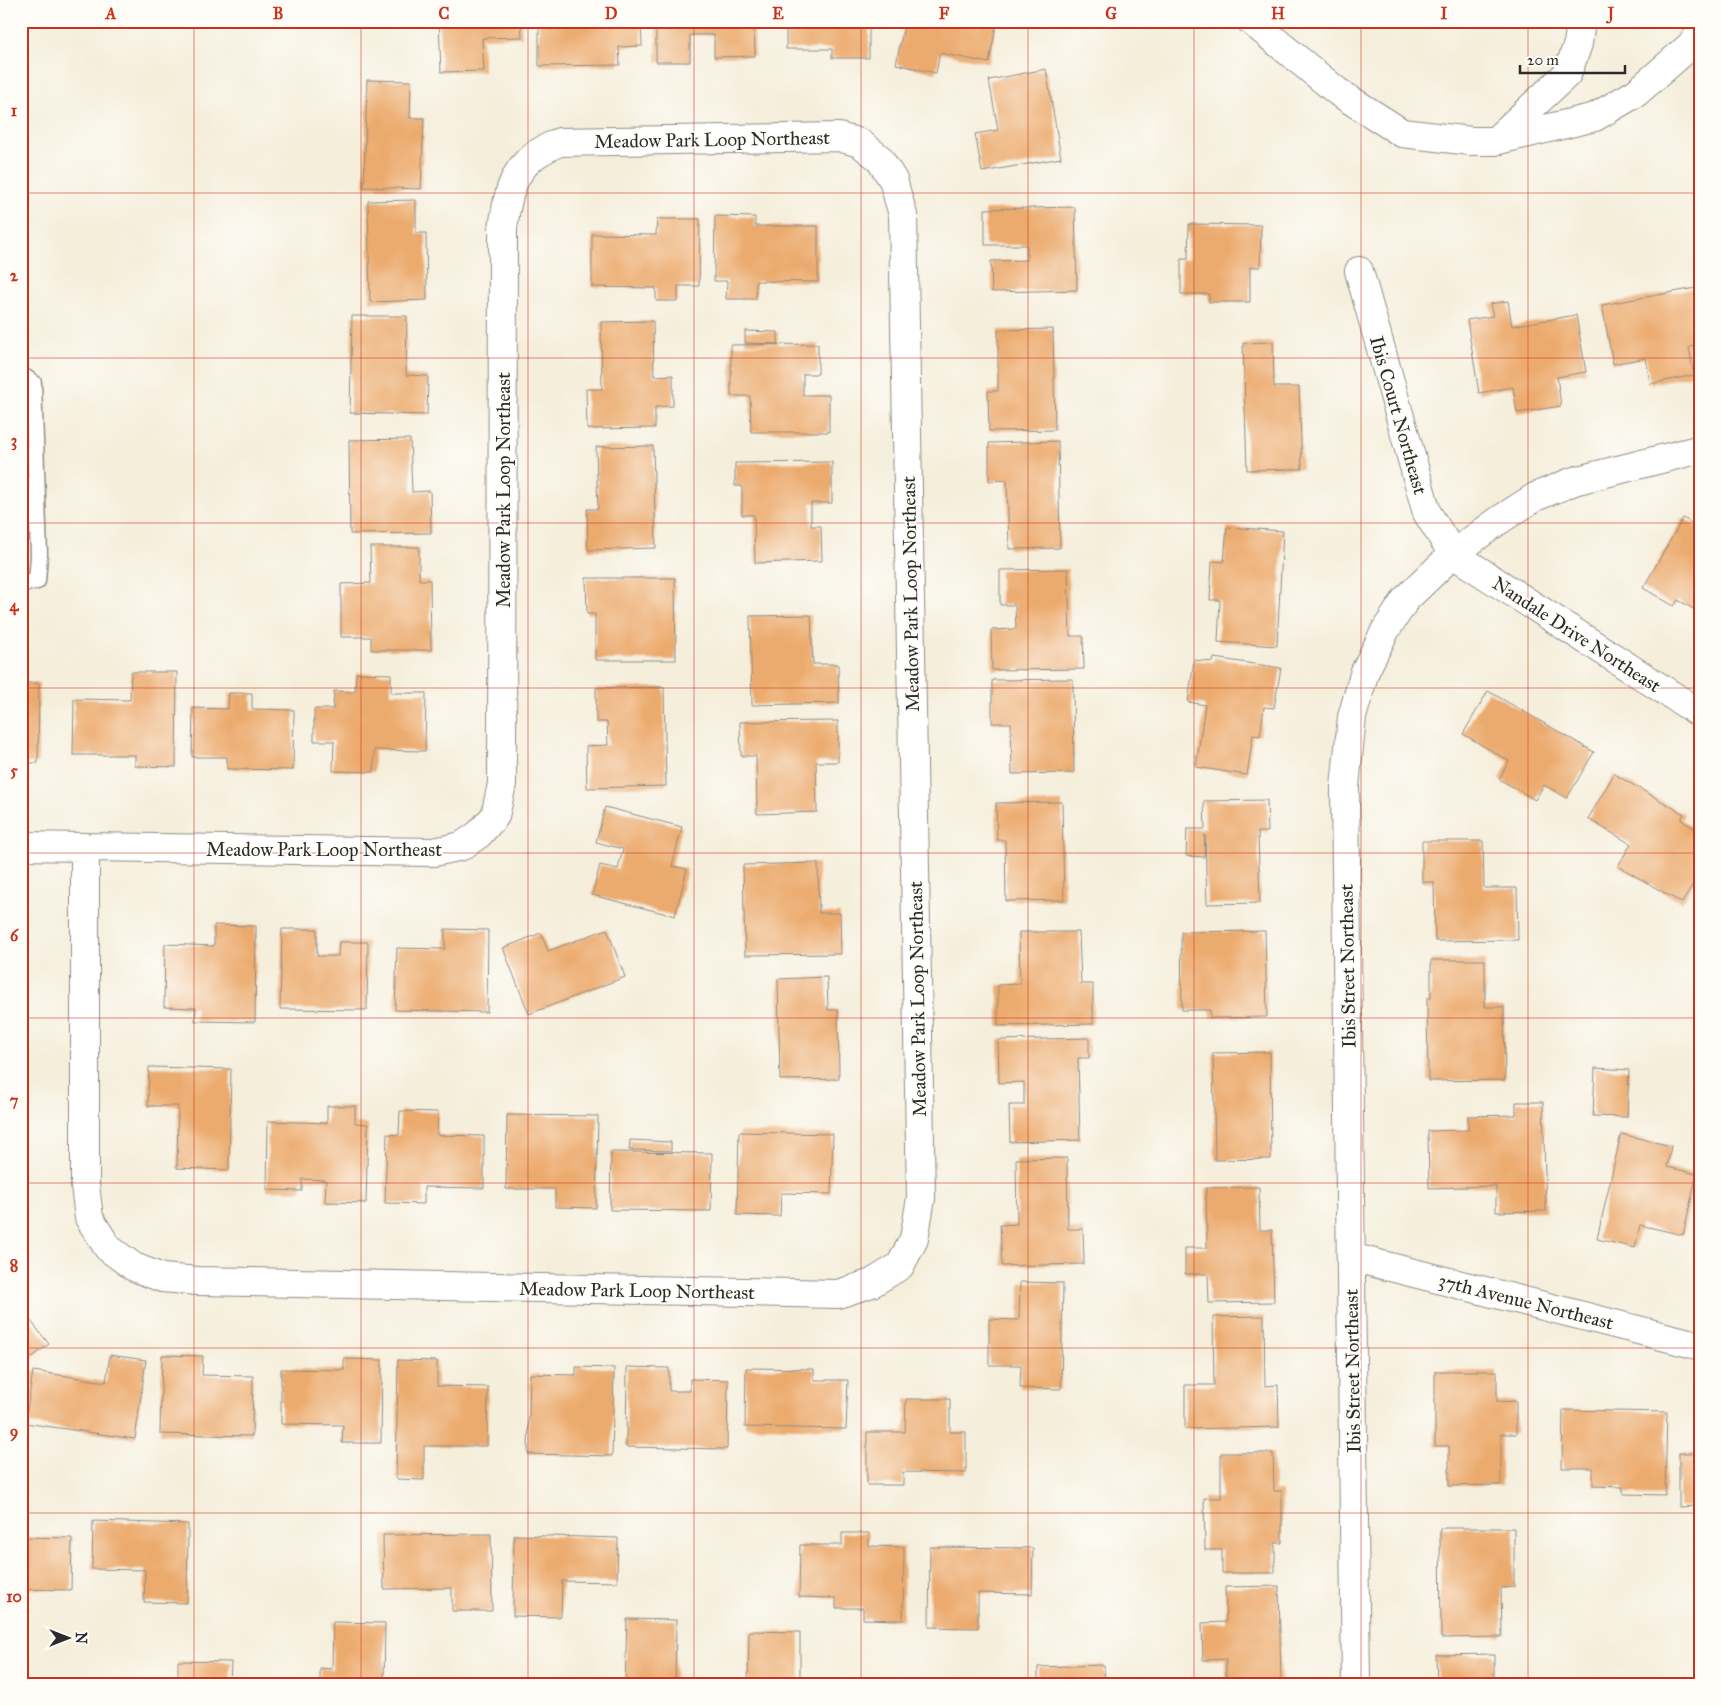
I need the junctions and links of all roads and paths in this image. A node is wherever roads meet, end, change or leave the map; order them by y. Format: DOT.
graph roads {
  1 [pos="1251,21"];
  2 [pos="1581,21"];
  3 [pos="1701,33"];
  4 [pos="1495,142"];
  5 [pos="1358,271"];
  6 [pos="21,375"];
  7 [pos="1701,449"];
  8 [pos="1453,554"];
  9 [pos="21,583"];
  10 [pos="1701,714"];
  11 [pos="21,846"];
  12 [pos="85,847"];
  13 [pos="1351,1257"];
  14 [pos="1701,1346"];
  15 [pos="1356,1685"];
  1 -- 4 [label="street"];
  2 -- 4 [label="street"];
  3 -- 4 [label="street"];
  5 -- 8 [label="street, Ibis Court Northeast"];
  6 -- 9 [label="lane"];
  7 -- 8 [label="street, Ibis Street Northeast"];
  8 -- 10 [label="street, Nandale Drive Northeast"];
  8 -- 13 [label="street, Ibis Street Northeast"];
  11 -- 12 [label="street, Meadow Park Loop Northeast"];
  12 -- 12 [label="street, Meadow Park Loop Northeast"];
  13 -- 14 [label="street, 37th Avenue Northeast"];
  13 -- 15 [label="street, Ibis Street Northeast"];
}
